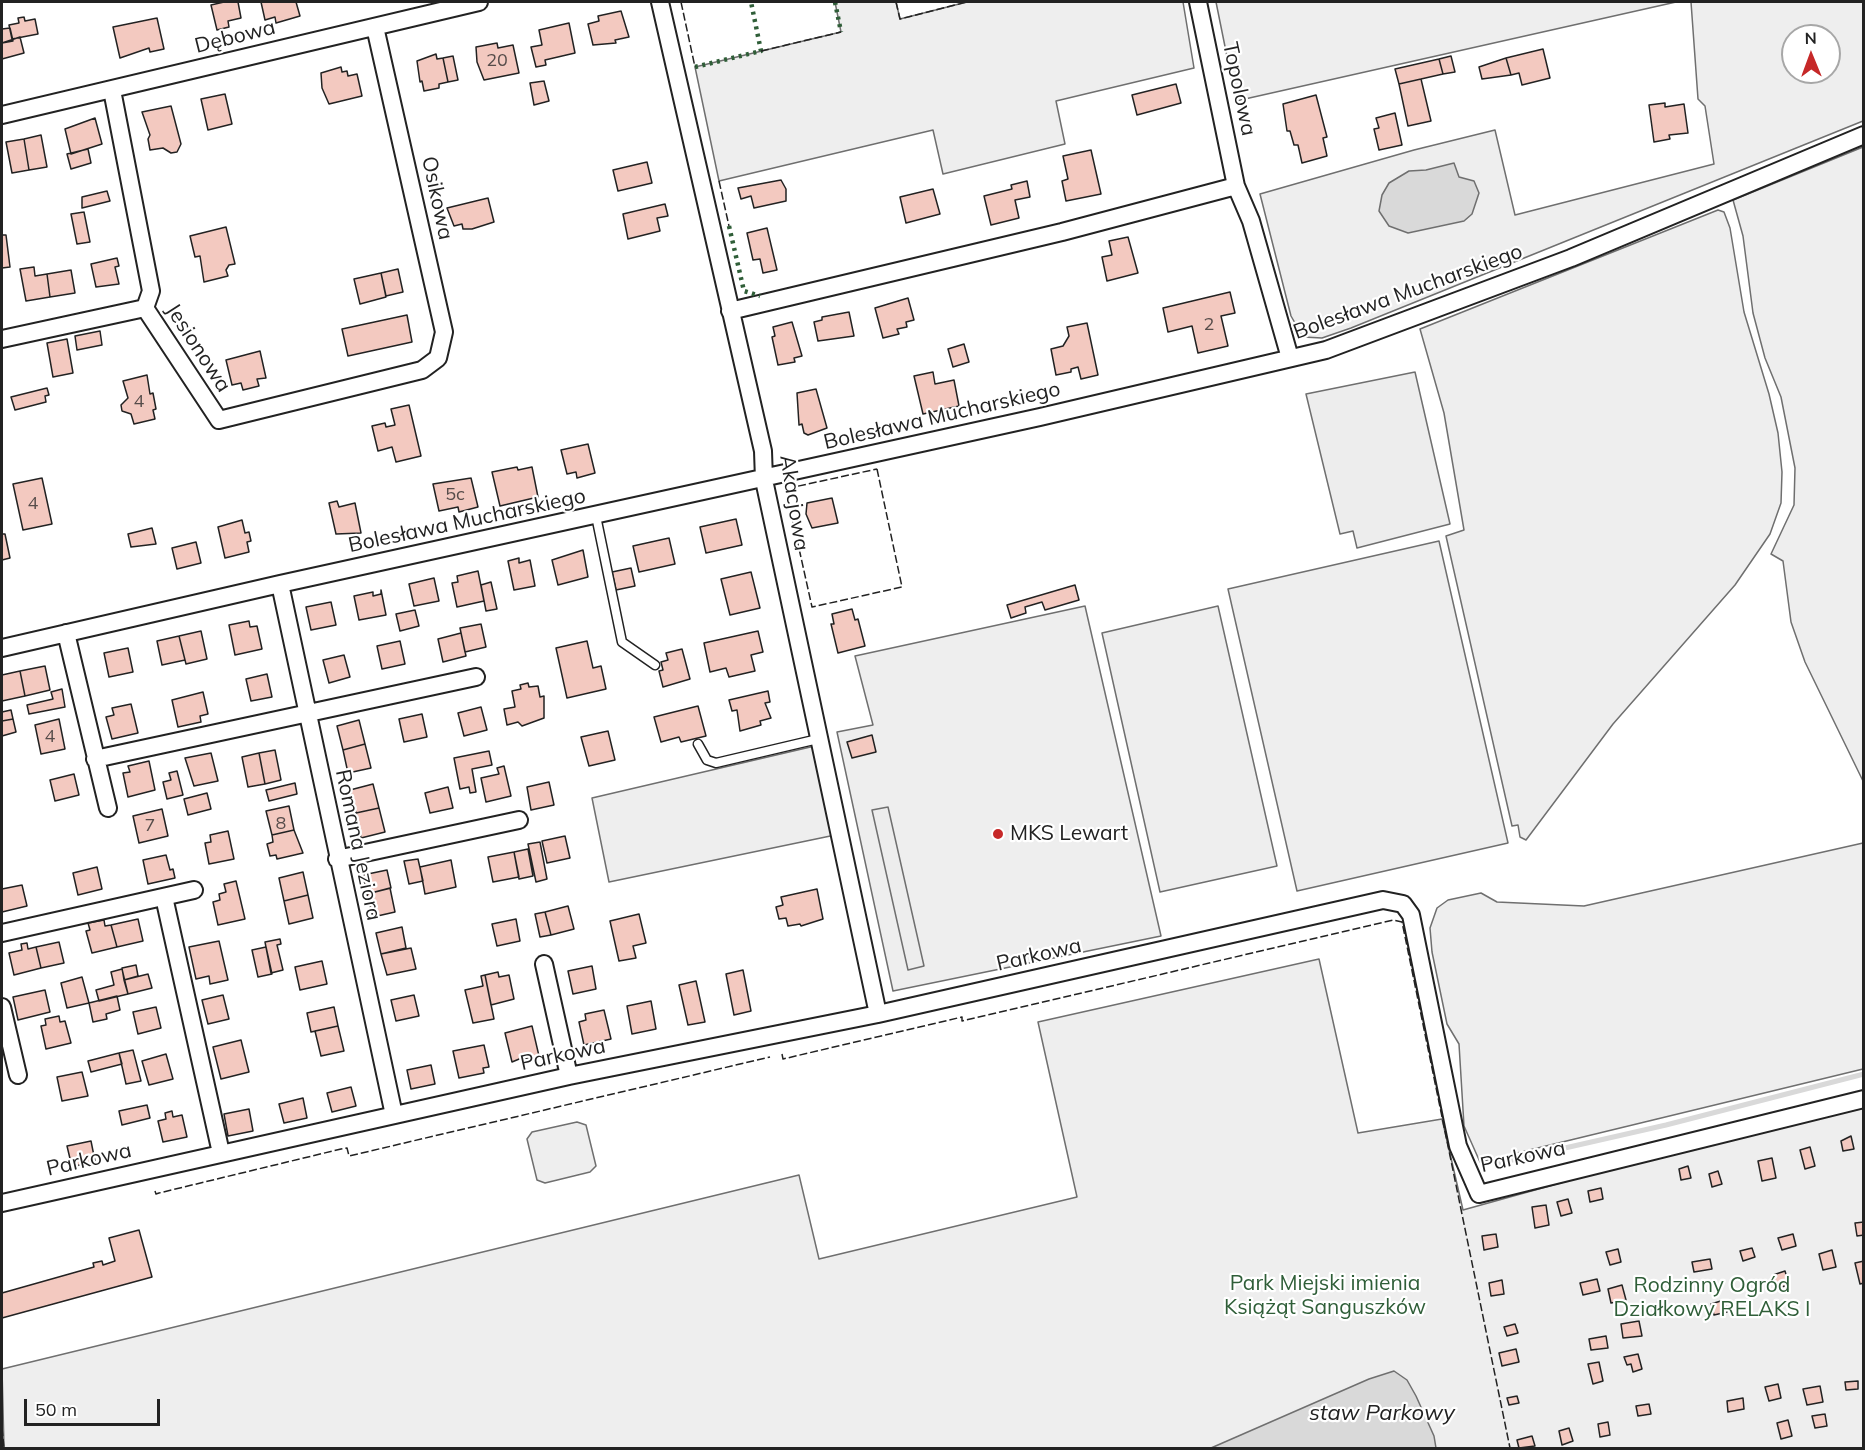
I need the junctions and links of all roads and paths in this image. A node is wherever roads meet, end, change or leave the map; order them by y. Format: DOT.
graph roads {
  1 [pos="479,2"];
  2 [pos="660,2"];
  3 [pos="1198,2"];
  4 [pos="375,27"];
  5 [pos="112,90"];
  6 [pos="2,115"];
  7 [pos="1863,135"];
  8 [pos="1236,186"];
  9 [pos="145,308"];
  10 [pos="730,311"];
  11 [pos="2,339"];
  12 [pos="1290,357"];
  13 [pos="422,370"];
  14 [pos="764,480"];
  15 [pos="596,516"];
  16 [pos="280,584"];
  17 [pos="66,633"];
  18 [pos="2,648"];
  19 [pos="655,665"];
  20 [pos="476,677"];
  21 [pos="306,712"];
  22 [pos="818,739"];
  23 [pos="698,744"];
  24 [pos="95,759"];
  25 [pos="108,808"];
  26 [pos="519,820"];
  27 [pos="337,859"];
  28 [pos="194,890"];
  29 [pos="164,897"];
  30 [pos="2,933"];
  31 [pos="544,964"];
  32 [pos="2,1007"];
  33 [pos="878,1014"];
  34 [pos="18,1075"];
  35 [pos="569,1076"];
  36 [pos="1863,1099"];
  37 [pos="394,1115"];
  38 [pos="221,1153"];
  39 [pos="2,1203"];
  1 -- 4 [label="street, Dębowa"];
  2 -- 10 [label="street, Akacjowa"];
  3 -- 8 [label="street, Topolowa"];
  4 -- 5 [label="street, Dębowa"];
  4 -- 13 [label="street, Osikowa"];
  5 -- 6 [label="street, Dębowa"];
  5 -- 9 [label="street"];
  7 -- 12 [label="street, Bolesława Mucharskiego"];
  8 -- 10 [label="street"];
  8 -- 12 [label="street, Topolowa"];
  9 -- 11 [label="street, Jesionowa"];
  9 -- 13 [label="street, Jesionowa"];
  10 -- 14 [label="street, Akacjowa"];
  12 -- 14 [label="street, Bolesława Mucharskiego"];
  14 -- 15 [label="street, Bolesława Mucharskiego"];
  14 -- 22 [label="street, Akacjowa"];
  15 -- 16 [label="street, Bolesława Mucharskiego"];
  15 -- 19 [label="lane"];
  16 -- 17 [label="street, Bolesława Mucharskiego"];
  16 -- 21 [label="street, Romana Jeziora"];
  17 -- 18 [label="street, Bolesława Mucharskiego"];
  17 -- 24 [label="street"];
  20 -- 21 [label="street"];
  21 -- 24 [label="street"];
  21 -- 27 [label="street, Romana Jeziora"];
  22 -- 23 [label="lane"];
  22 -- 33 [label="street, Akacjowa"];
  24 -- 25 [label="street"];
  26 -- 27 [label="street"];
  27 -- 37 [label="street, Romana Jeziora"];
  28 -- 29 [label="street"];
  29 -- 30 [label="street"];
  29 -- 38 [label="street"];
  31 -- 35 [label="street"];
  32 -- 34 [label="street"];
  33 -- 35 [label="street, Parkowa"];
  33 -- 36 [label="street, Parkowa"];
  35 -- 37 [label="street, Parkowa"];
  37 -- 38 [label="street, Parkowa"];
  38 -- 39 [label="street, Parkowa"];
}
